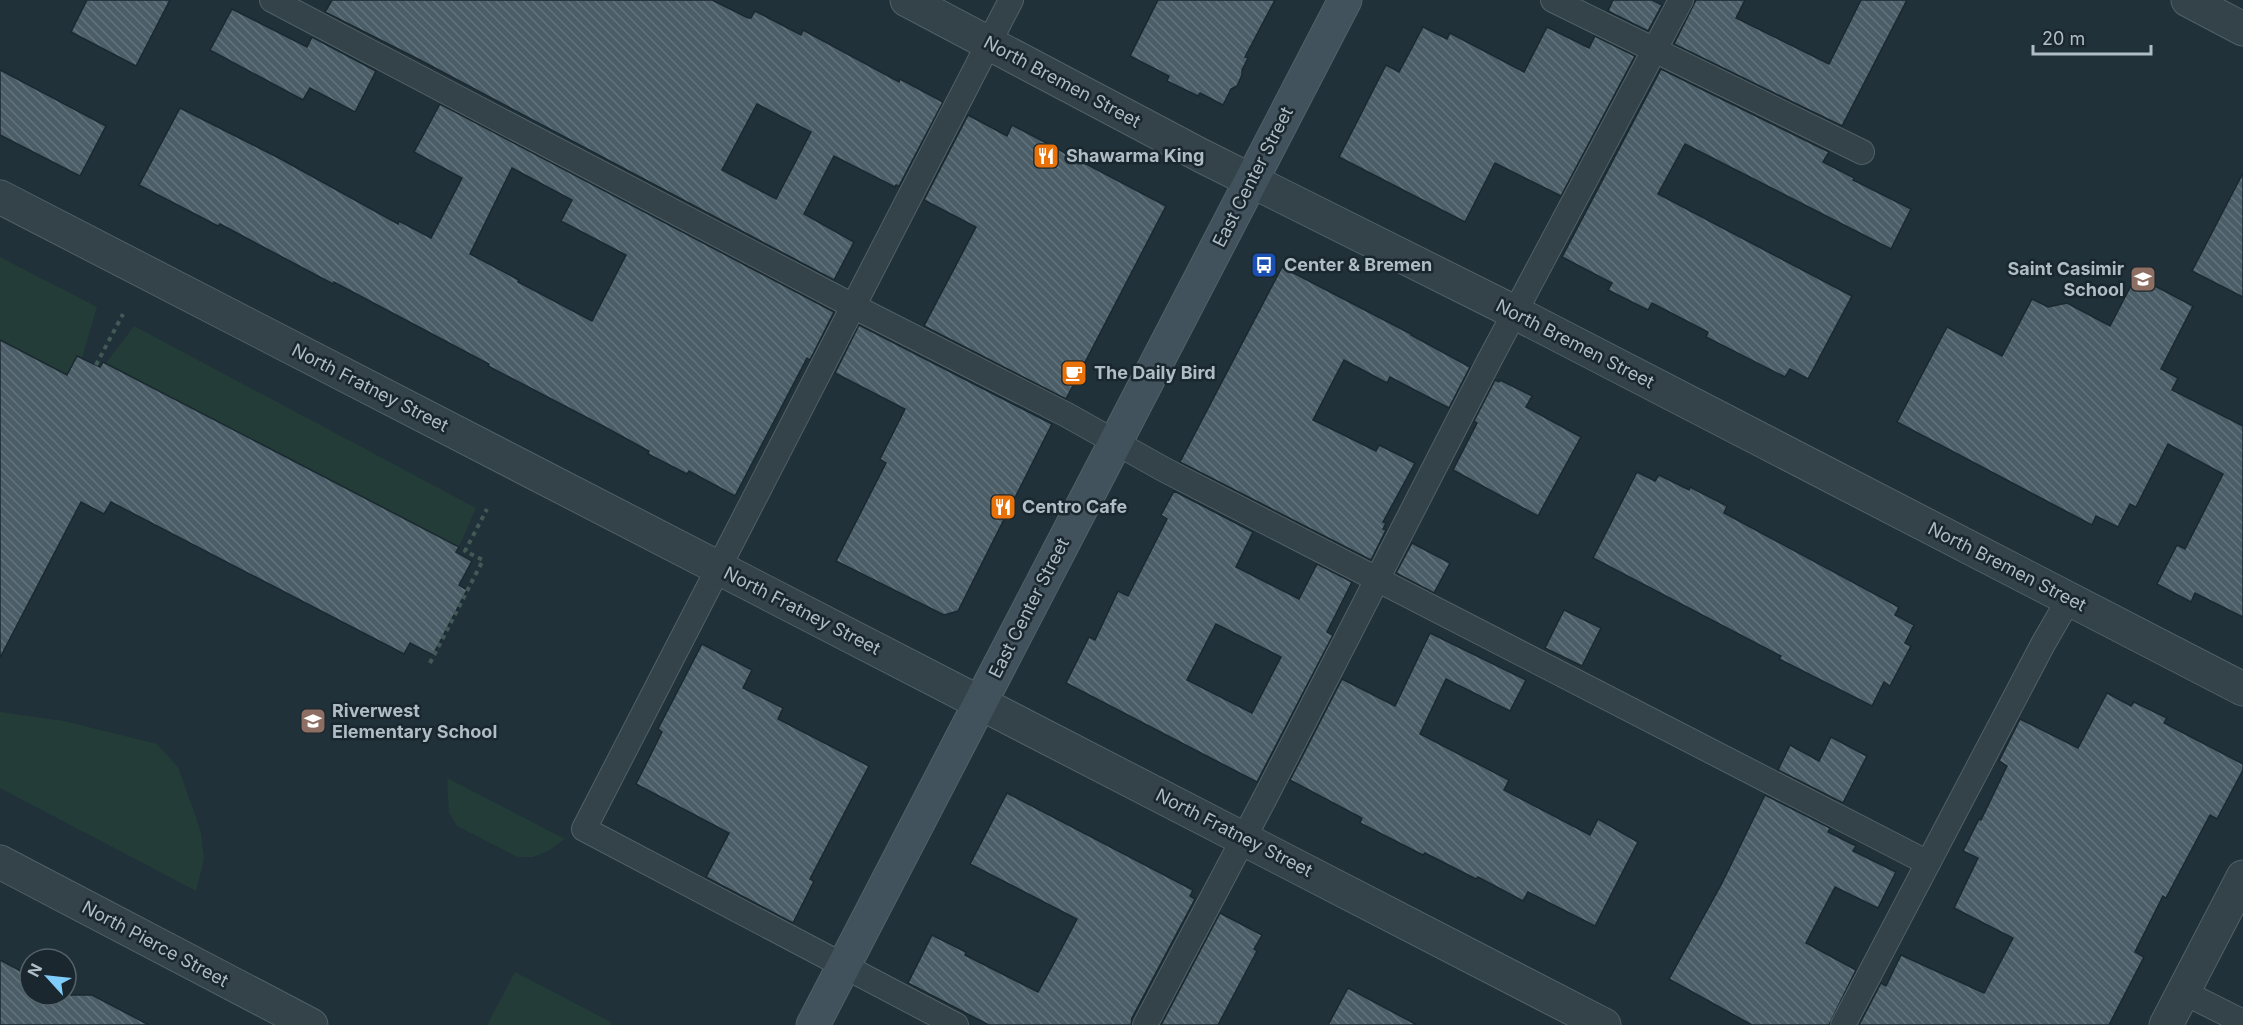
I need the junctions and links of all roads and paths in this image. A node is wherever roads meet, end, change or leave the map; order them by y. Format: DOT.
graph roads {
  1 [pos="272,0"];
  2 [pos="907,0"];
  3 [pos="1011,0"];
  4 [pos="1345,0"];
  5 [pos="1553,0"];
  6 [pos="1681,0"];
  7 [pos="2188,0"];
  8 [pos="2243,28"];
  9 [pos="988,43"];
  10 [pos="1655,50"];
  11 [pos="1862,152"];
  12 [pos="1251,181"];
  13 [pos="0,196"];
  14 [pos="854,306"];
  15 [pos="1514,312"];
  16 [pos="123,314"];
  17 [pos="96,365"];
  18 [pos="1115,441"];
  19 [pos="487,509"];
  20 [pos="719,568"];
  21 [pos="1376,578"];
  22 [pos="2069,599"];
  23 [pos="430,663"];
  24 [pos="2243,689"];
  25 [pos="980,703"];
  26 [pos="1244,838"];
  27 [pos="0,862"];
  28 [pos="1928,863"];
  29 [pos="2243,877"];
  30 [pos="843,966"];
  31 [pos="2183,992"];
  32 [pos="2243,1022"];
  33 [pos="311,1025"];
  34 [pos="813,1025"];
  35 [pos="956,1025"];
  36 [pos="1145,1025"];
  37 [pos="1604,1025"];
  38 [pos="1843,1025"];
  39 [pos="2166,1025"];
  1 -- 14 [label="lane"];
  2 -- 9 [label="street, North Bremen Street"];
  3 -- 9 [label="lane"];
  4 -- 12 [label="street, East Center Street"];
  5 -- 10 [label="lane"];
  6 -- 10 [label="lane"];
  7 -- 8 [label="street"];
  9 -- 12 [label="street, North Bremen Street"];
  9 -- 14 [label="lane"];
  10 -- 11 [label="lane"];
  10 -- 15 [label="lane"];
  12 -- 15 [label="street, North Bremen Street"];
  12 -- 18 [label="street, East Center Street"];
  13 -- 20 [label="street, North Fratney Street"];
  14 -- 18 [label="lane"];
  14 -- 20 [label="lane"];
  15 -- 21 [label="lane"];
  15 -- 22 [label="street, North Bremen Street"];
  16 -- 17 [label="path"];
  18 -- 21 [label="lane"];
  18 -- 25 [label="street, East Center Street"];
  19 -- 23 [label="path"];
  20 -- 25 [label="street, North Fratney Street"];
  20 -- 30 [label="lane"];
  21 -- 26 [label="lane"];
  21 -- 28 [label="lane"];
  22 -- 24 [label="street, North Bremen Street"];
  22 -- 28 [label="lane"];
  25 -- 26 [label="street, North Fratney Street"];
  25 -- 30 [label="street, East Center Street"];
  26 -- 36 [label="lane"];
  26 -- 37 [label="street, North Fratney Street"];
  27 -- 33 [label="street, North Pierce Street"];
  28 -- 38 [label="lane"];
  29 -- 31 [label="street"];
  30 -- 34 [label="street, East Center Street"];
  30 -- 35 [label="lane"];
  31 -- 32 [label="lane"];
  31 -- 39 [label="street"];
}
